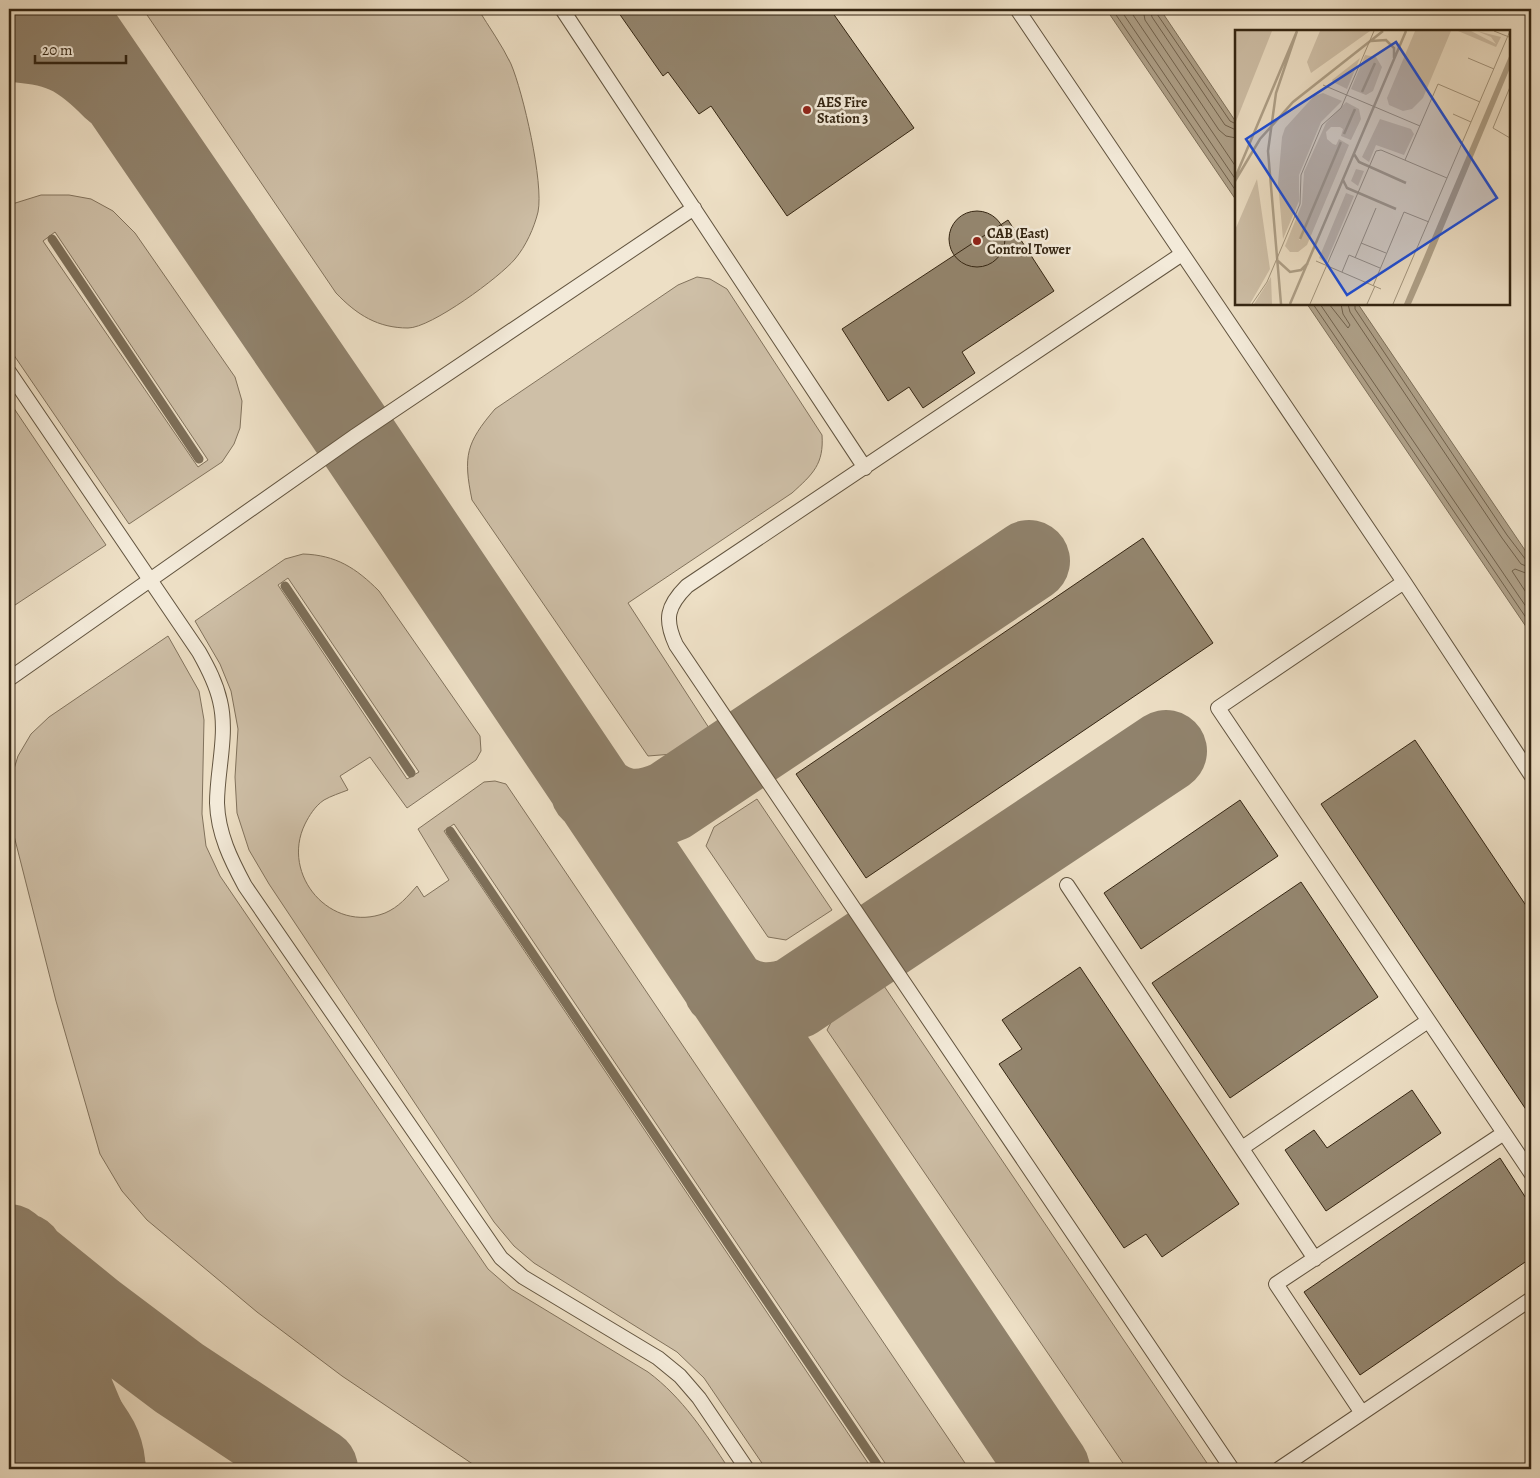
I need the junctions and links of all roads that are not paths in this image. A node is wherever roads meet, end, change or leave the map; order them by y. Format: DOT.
graph roads {
  1 [pos="562,9"];
  2 [pos="1016,9"];
  3 [pos="694,208"];
  4 [pos="1182,254"];
  5 [pos="9,372"];
  6 [pos="865,468"];
  7 [pos="150,580"];
  8 [pos="1404,582"];
  9 [pos="9,679"];
  10 [pos="1531,775"];
  11 [pos="1067,885"];
  12 [pos="1428,1021"];
  13 [pos="1504,1133"];
  14 [pos="1242,1148"];
  15 [pos="1531,1173"];
  16 [pos="1315,1259"];
  17 [pos="1531,1299"];
  18 [pos="1360,1410"];
  19 [pos="747,1469"];
  20 [pos="1232,1469"];
  21 [pos="1279,1469"];
  1 -- 3 [label="lane"];
  2 -- 4 [label="lane"];
  3 -- 6 [label="lane"];
  3 -- 7 [label="lane"];
  4 -- 6 [label="lane"];
  4 -- 8 [label="lane"];
  5 -- 7 [label="lane"];
  6 -- 20 [label="lane"];
  7 -- 9 [label="lane"];
  7 -- 19 [label="lane"];
  8 -- 10 [label="lane"];
  8 -- 12 [label="lane"];
  11 -- 14 [label="lane"];
  12 -- 13 [label="lane"];
  12 -- 14 [label="lane"];
  13 -- 15 [label="lane"];
  13 -- 16 [label="lane"];
  14 -- 16 [label="lane"];
  16 -- 18 [label="lane"];
  17 -- 21 [label="lane"];
}
